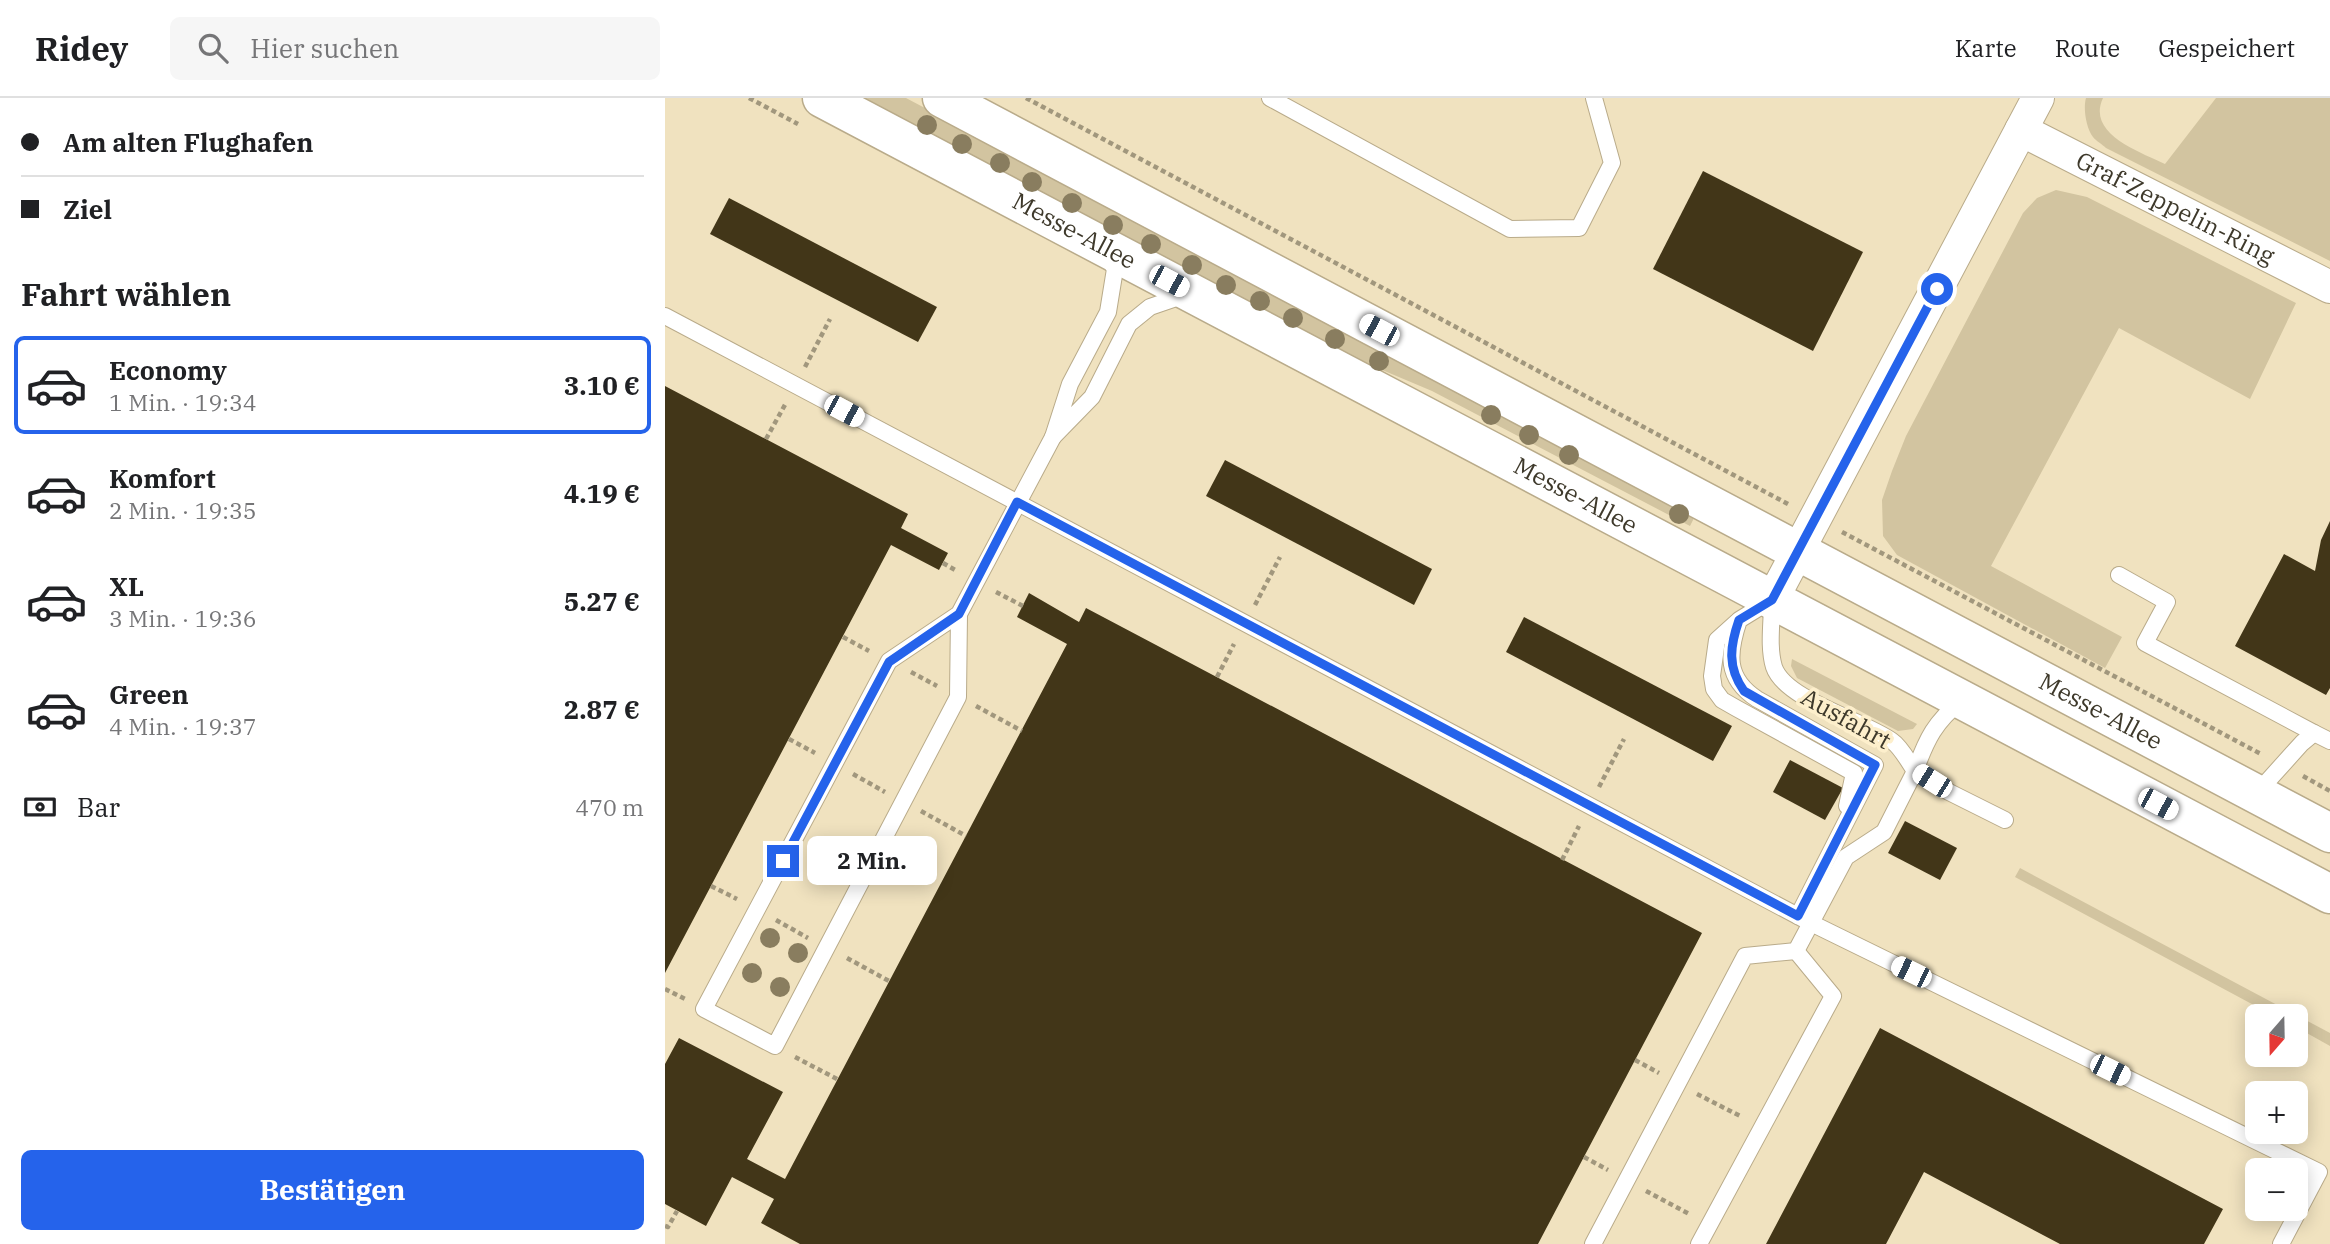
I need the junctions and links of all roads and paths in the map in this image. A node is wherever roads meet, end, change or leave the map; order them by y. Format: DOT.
graph roads {
  1 [pos="823,98"];
  2 [pos="943,98"];
  3 [pos="1026,98"];
  4 [pos="1270,98"];
  5 [pos="1594,98"];
  6 [pos="2038,98"];
  7 [pos="2021,130"];
  8 [pos="1100,245"];
  9 [pos="2330,287"];
  10 [pos="1192,293"];
  11 [pos="665,316"];
  12 [pos="1053,437"];
  13 [pos="1017,502"];
  14 [pos="1816,519"];
  15 [pos="1798,551"];
  16 [pos="2119,575"];
  17 [pos="1772,600"];
  18 [pos="959,614"];
  19 [pos="1739,620"];
  20 [pos="843,638"];
  21 [pos="889,662"];
  22 [pos="958,697"];
  23 [pos="1962,700"];
  24 [pos="1021,731"];
  25 [pos="2314,733"];
  26 [pos="789,739"];
  27 [pos="2330,741"];
  28 [pos="835,764"];
  29 [pos="2282,765"];
  30 [pos="1915,771"];
  31 [pos="2330,791"];
  32 [pos="2256,794"];
  33 [pos="903,802"];
  34 [pos="2005,820"];
  35 [pos="1841,829"];
  36 [pos="2330,833"];
  37 [pos="966,835"];
  38 [pos="711,886"];
  39 [pos="2330,894"];
  40 [pos="757,909"];
  41 [pos="1805,920"];
  42 [pos="826,948"];
  43 [pos="1796,951"];
  44 [pos="889,981"];
  45 [pos="775,1046"];
  46 [pos="837,1079"];
  47 [pos="677,1211"];
  48 [pos="665,1226"];
  49 [pos="1593,1244"];
  50 [pos="1699,1244"];
  51 [pos="2281,1244"];
  1 -- 8 [label="main road, Messe-Allee"];
  2 -- 15 [label="main road, Messe-Allee"];
  3 -- 14 [label="path"];
  4 -- 5 [label="lane"];
  6 -- 7 [label="street"];
  7 -- 9 [label="street, Graf-Zeppelin-Ring"];
  7 -- 14 [label="street"];
  8 -- 10 [label="main road, Messe-Allee"];
  8 -- 12 [label="lane"];
  10 -- 12 [label="lane"];
  10 -- 17 [label="main road, Messe-Allee"];
  11 -- 13 [label="lane"];
  12 -- 13 [label="lane"];
  13 -- 18 [label="lane"];
  13 -- 41 [label="lane"];
  14 -- 15 [label="street"];
  14 -- 29 [label="path"];
  15 -- 17 [label="street"];
  15 -- 32 [label="main road, Messe-Allee"];
  16 -- 25 [label="lane"];
  17 -- 19 [label="lane"];
  17 -- 23 [label="main road, Messe-Allee"];
  17 -- 30 [label="lane, Ausfahrt"];
  18 -- 21 [label="lane"];
  18 -- 22 [label="lane"];
  19 -- 35 [label="lane"];
  19 -- 35 [label="lane"];
  20 -- 21 [label="path"];
  21 -- 22 [label="path"];
  21 -- 28 [label="lane"];
  22 -- 24 [label="path"];
  22 -- 33 [label="lane"];
  23 -- 30 [label="lane"];
  23 -- 39 [label="main road, Messe-Allee"];
  25 -- 27 [label="lane"];
  25 -- 29 [label="lane"];
  26 -- 28 [label="path"];
  28 -- 33 [label="path"];
  28 -- 40 [label="lane"];
  29 -- 31 [label="path"];
  29 -- 32 [label="lane"];
  30 -- 34 [label="lane"];
  30 -- 41 [label="lane, Ausfahrt"];
  32 -- 36 [label="main road, Messe-Allee"];
  33 -- 37 [label="path"];
  33 -- 42 [label="lane"];
  35 -- 41 [label="lane"];
  38 -- 40 [label="path"];
  40 -- 42 [label="path"];
  40 -- 45 [label="lane"];
  41 -- 43 [label="lane"];
  41 -- 51 [label="lane"];
  42 -- 44 [label="path"];
  42 -- 45 [label="lane"];
  43 -- 49 [label="lane"];
  43 -- 50 [label="lane"];
  45 -- 46 [label="path"];
  47 -- 48 [label="path"];
}
